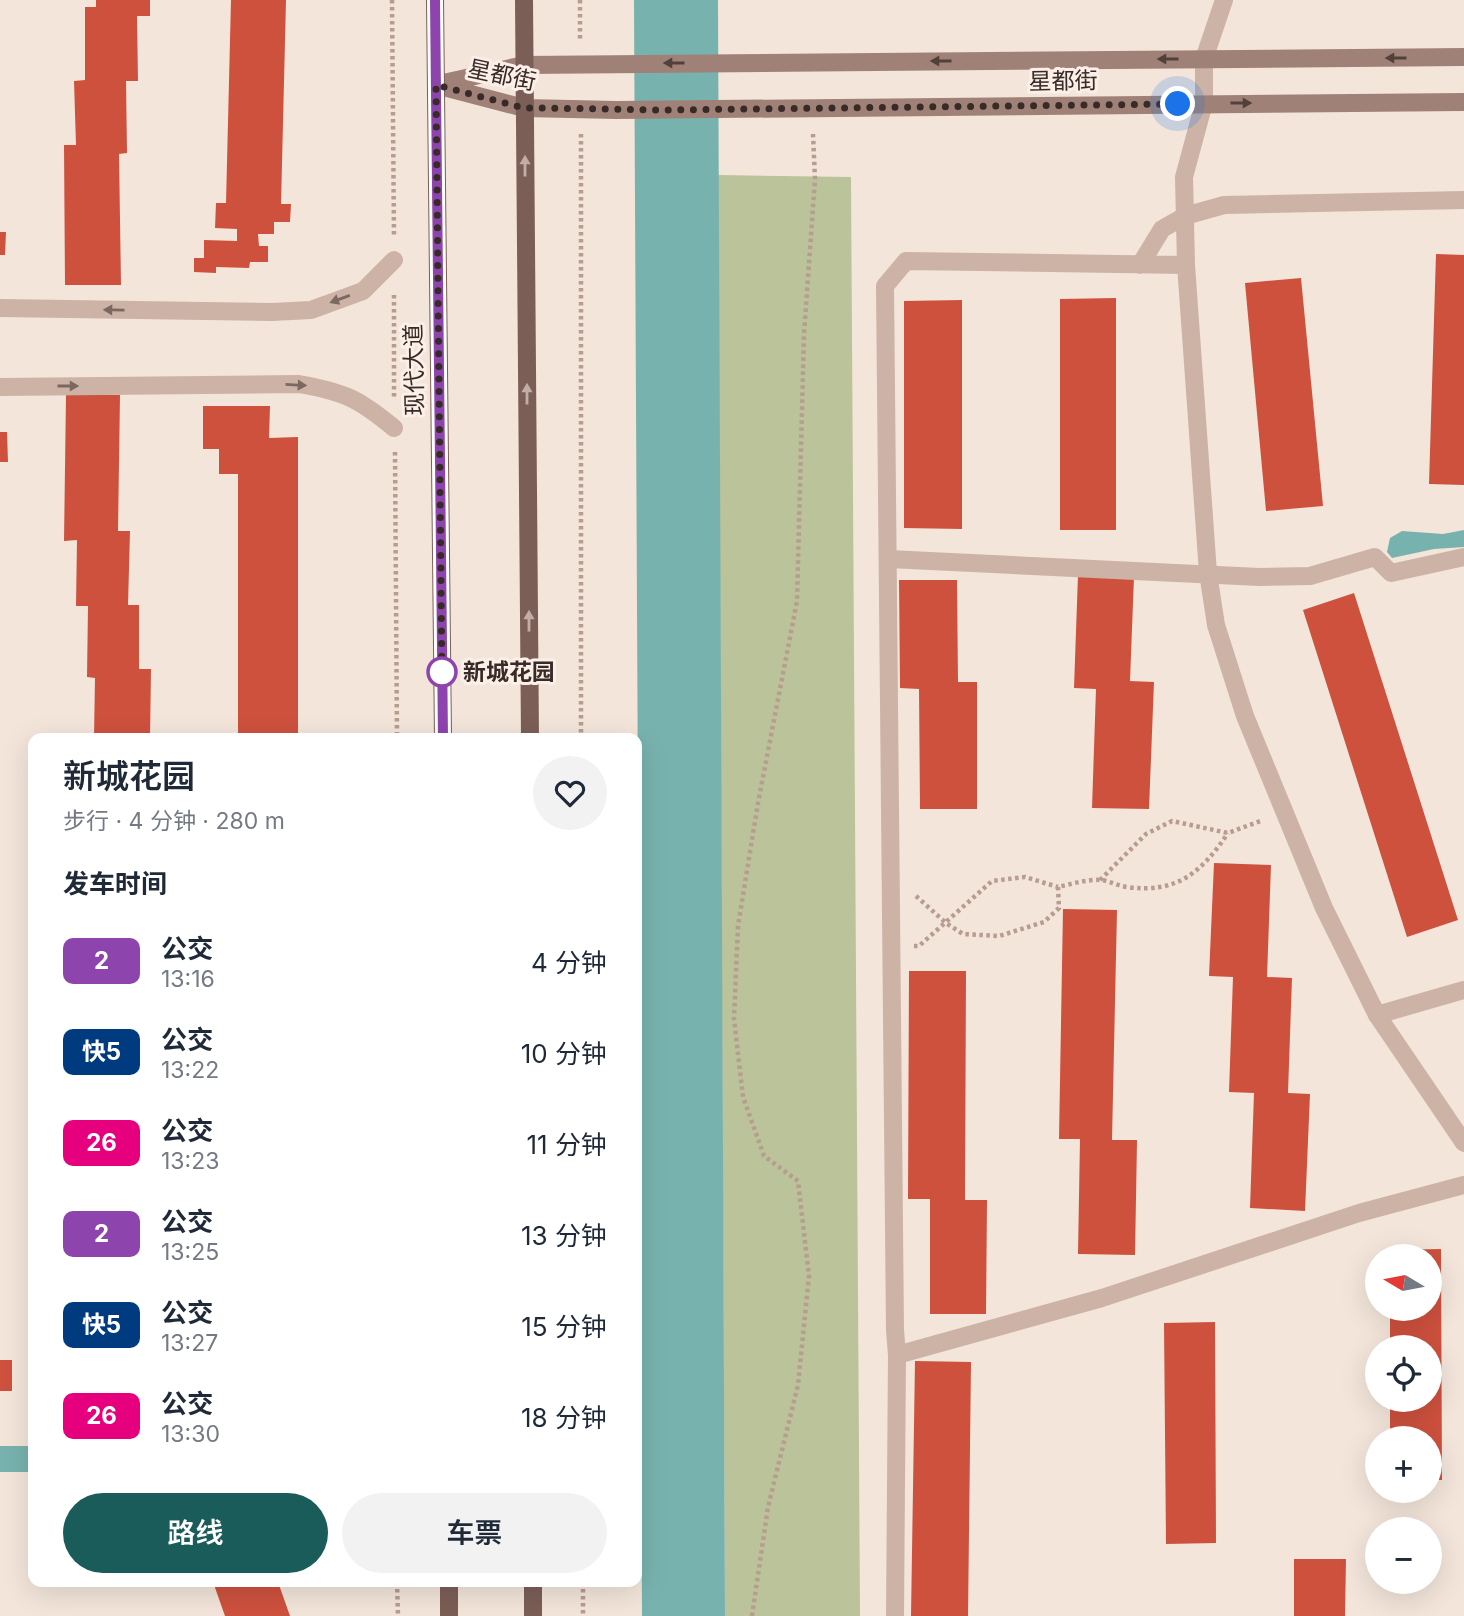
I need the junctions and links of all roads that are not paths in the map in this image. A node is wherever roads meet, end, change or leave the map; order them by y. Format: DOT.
graph roads {
  1 [pos="435,0"];
  2 [pos="524,0"];
  3 [pos="1224,0"];
  4 [pos="1464,58"];
  5 [pos="1204,59"];
  6 [pos="524,65"];
  7 [pos="436,85"];
  8 [pos="1464,102"];
  9 [pos="1205,103"];
  10 [pos="524,108"];
  11 [pos="1464,200"];
  12 [pos="1185,216"];
  13 [pos="394,260"];
  14 [pos="1140,265"];
  15 [pos="1186,265"];
  16 [pos="0,308"];
  17 [pos="0,387"];
  18 [pos="394,428"];
  19 [pos="1464,557"];
  20 [pos="889,559"];
  21 [pos="1208,573"];
  22 [pos="443,733"];
  23 [pos="530,733"];
  24 [pos="1464,990"];
  25 [pos="1377,1015"];
  26 [pos="1464,1143"];
  27 [pos="1464,1185"];
  28 [pos="897,1355"];
  29 [pos="449,1587"];
  30 [pos="533,1587"];
  31 [pos="449,1616"];
  32 [pos="533,1616"];
  33 [pos="895,1616"];
  1 -- 7 [label="main road, 现代大道"];
  2 -- 6 [label="main road"];
  3 -- 5 [label="street"];
  4 -- 5 [label="main road, 星都街, one-way"];
  5 -- 6 [label="main road, 星都街, one-way"];
  5 -- 9 [label="street"];
  6 -- 7 [label="main road, 星都街"];
  6 -- 10 [label="main road"];
  7 -- 10 [label="main road, 星都街"];
  7 -- 22 [label="main road, 现代大道"];
  9 -- 8 [label="main road, 星都街, one-way"];
  9 -- 10 [label="main road, 星都街"];
  9 -- 12 [label="street"];
  23 -- 10 [label="main road, one-way"];
  11 -- 12 [label="street"];
  12 -- 14 [label="street"];
  12 -- 15 [label="street"];
  13 -- 16 [label="street, one-way"];
  14 -- 15 [label="street"];
  14 -- 20 [label="street"];
  15 -- 21 [label="street"];
  17 -- 18 [label="street, one-way"];
  19 -- 21 [label="street"];
  20 -- 21 [label="street"];
  20 -- 28 [label="street"];
  21 -- 25 [label="street"];
  24 -- 25 [label="street"];
  25 -- 26 [label="street"];
  27 -- 28 [label="street"];
  28 -- 33 [label="street"];
  29 -- 31 [label="main road"];
  30 -- 32 [label="main road"];
}
